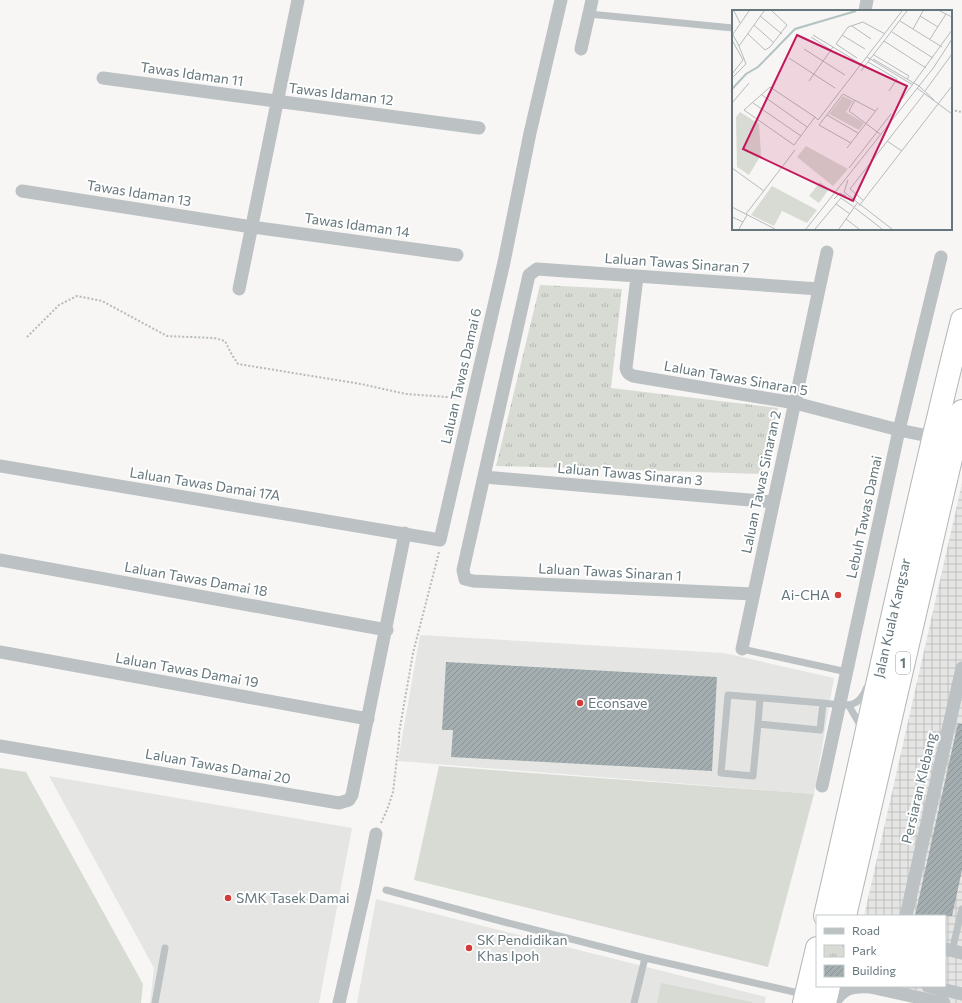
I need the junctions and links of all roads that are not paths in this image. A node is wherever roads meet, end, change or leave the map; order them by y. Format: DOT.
graph roads {
  1 [pos="298,0"];
  2 [pos="561,0"];
  3 [pos="592,0"];
  4 [pos="867,0"];
  5 [pos="865,10"];
  6 [pos="589,14"];
  7 [pos="732,28"];
  8 [pos="580,49"];
  9 [pos="103,78"];
  10 [pos="278,102"];
  11 [pos="479,128"];
  12 [pos="22,191"];
  13 [pos="252,227"];
  14 [pos="827,252"];
  15 [pos="457,255"];
  16 [pos="941,257"];
  17 [pos="637,277"];
  18 [pos="819,289"];
  19 [pos="239,290"];
  20 [pos="962,320"];
  21 [pos="794,403"];
  22 [pos="962,410"];
  23 [pos="899,430"];
  24 [pos="933,437"];
  25 [pos="0,466"];
  26 [pos="484,477"];
  27 [pos="773,502"];
  28 [pos="405,533"];
  29 [pos="0,560"];
  30 [pos="753,594"];
  31 [pos="387,630"];
  32 [pos="742,649"];
  33 [pos="0,652"];
  34 [pos="962,668"];
  35 [pos="847,672"];
  36 [pos="871,678"];
  37 [pos="760,698"];
  38 [pos="823,703"];
  39 [pos="844,705"];
  40 [pos="368,719"];
  41 [pos="758,724"];
  42 [pos="0,746"];
  43 [pos="822,786"];
  44 [pos="854,789"];
  45 [pos="376,834"];
  46 [pos="855,870"];
  47 [pos="386,890"];
  48 [pos="962,909"];
  49 [pos="824,915"];
  50 [pos="845,915"];
  51 [pos="853,915"];
  52 [pos="906,915"];
  53 [pos="165,948"];
  54 [pos="953,951"];
  55 [pos="645,958"];
  56 [pos="816,958"];
  57 [pos="828,987"];
  58 [pos="855,987"];
  59 [pos="870,987"];
  60 [pos="932,987"];
  61 [pos="962,994"];
  62 [pos="812,1000"];
  63 [pos="156,1003"];
  64 [pos="339,1003"];
  65 [pos="634,1003"];
  66 [pos="834,1003"];
  67 [pos="944,1003"];
  1 -- 10 [label="street"];
  2 -- 28 [label="street, Laluan Tawas Damai 6"];
  3 -- 6 [label="street"];
  4 -- 5 [label="street"];
  6 -- 7 [label="lane"];
  6 -- 8 [label="street"];
  9 -- 10 [label="street, Tawas Idaman 11"];
  10 -- 11 [label="street, Tawas Idaman 12"];
  10 -- 13 [label="street, Tawas Idaman 12"];
  12 -- 13 [label="street, Tawas Idaman 13"];
  13 -- 15 [label="street, Tawas Idaman 14"];
  13 -- 19 [label="street, Tawas Idaman 12"];
  14 -- 18 [label="street, Laluan Tawas Sinaran 2"];
  16 -- 23 [label="street, Lebuh Tawas Damai"];
  17 -- 18 [label="street, Laluan Tawas Sinaran 7"];
  17 -- 21 [label="street, Laluan Tawas Sinaran 5"];
  17 -- 26 [label="street, Laluan Tawas Sinaran 7"];
  18 -- 21 [label="street, Laluan Tawas Sinaran 2"];
  20 -- 24 [label="highway, Jalan Kuala Kangsar / 1"];
  21 -- 23 [label="street, Laluan Tawas Sinaran 5"];
  21 -- 27 [label="street, Laluan Tawas Sinaran 2"];
  22 -- 46 [label="highway, Jalan Kuala Kangsar / 1"];
  23 -- 24 [label="street, Laluan Tawas Sinaran 5"];
  23 -- 35 [label="street, Lebuh Tawas Damai"];
  24 -- 44 [label="highway, Jalan Kuala Kangsar / 1"];
  25 -- 28 [label="street, Laluan Tawas Damai 17A"];
  26 -- 27 [label="street, Laluan Tawas Sinaran 3"];
  26 -- 30 [label="street, Laluan Tawas Sinaran 1"];
  27 -- 30 [label="street, Laluan Tawas Sinaran 2"];
  28 -- 31 [label="street"];
  29 -- 31 [label="street, Laluan Tawas Damai 18"];
  30 -- 32 [label="street, Laluan Tawas Sinaran 2"];
  31 -- 40 [label="street"];
  32 -- 35 [label="lane"];
  33 -- 40 [label="street, Laluan Tawas Damai 19"];
  34 -- 52 [label="street, Persiaran Klebang"];
  35 -- 39 [label="street, Lebuh Tawas Damai"];
  36 -- 39 [label="lane"];
  37 -- 38 [label="lane"];
  37 -- 41 [label="lane"];
  37 -- 41 [label="lane"];
  38 -- 39 [label="lane"];
  38 -- 41 [label="lane"];
  39 -- 43 [label="street, Lebuh Tawas Damai"];
  39 -- 44 [label="lane"];
  40 -- 42 [label="street, Laluan Tawas Damai 20"];
  44 -- 49 [label="highway, Jalan Kuala Kangsar / 1"];
  45 -- 64 [label="street"];
  46 -- 50 [label="highway, Jalan Kuala Kangsar / 1"];
  46 -- 51 [label="street"];
  47 -- 55 [label="lane"];
  48 -- 54 [label="lane"];
  53 -- 63 [label="lane"];
  55 -- 62 [label="lane"];
  55 -- 65 [label="lane"];
  56 -- 62 [label="highway"];
  57 -- 62 [label="highway"];
  58 -- 66 [label="street"];
  59 -- 67 [label="street"];
  60 -- 61 [label="street"];
}
